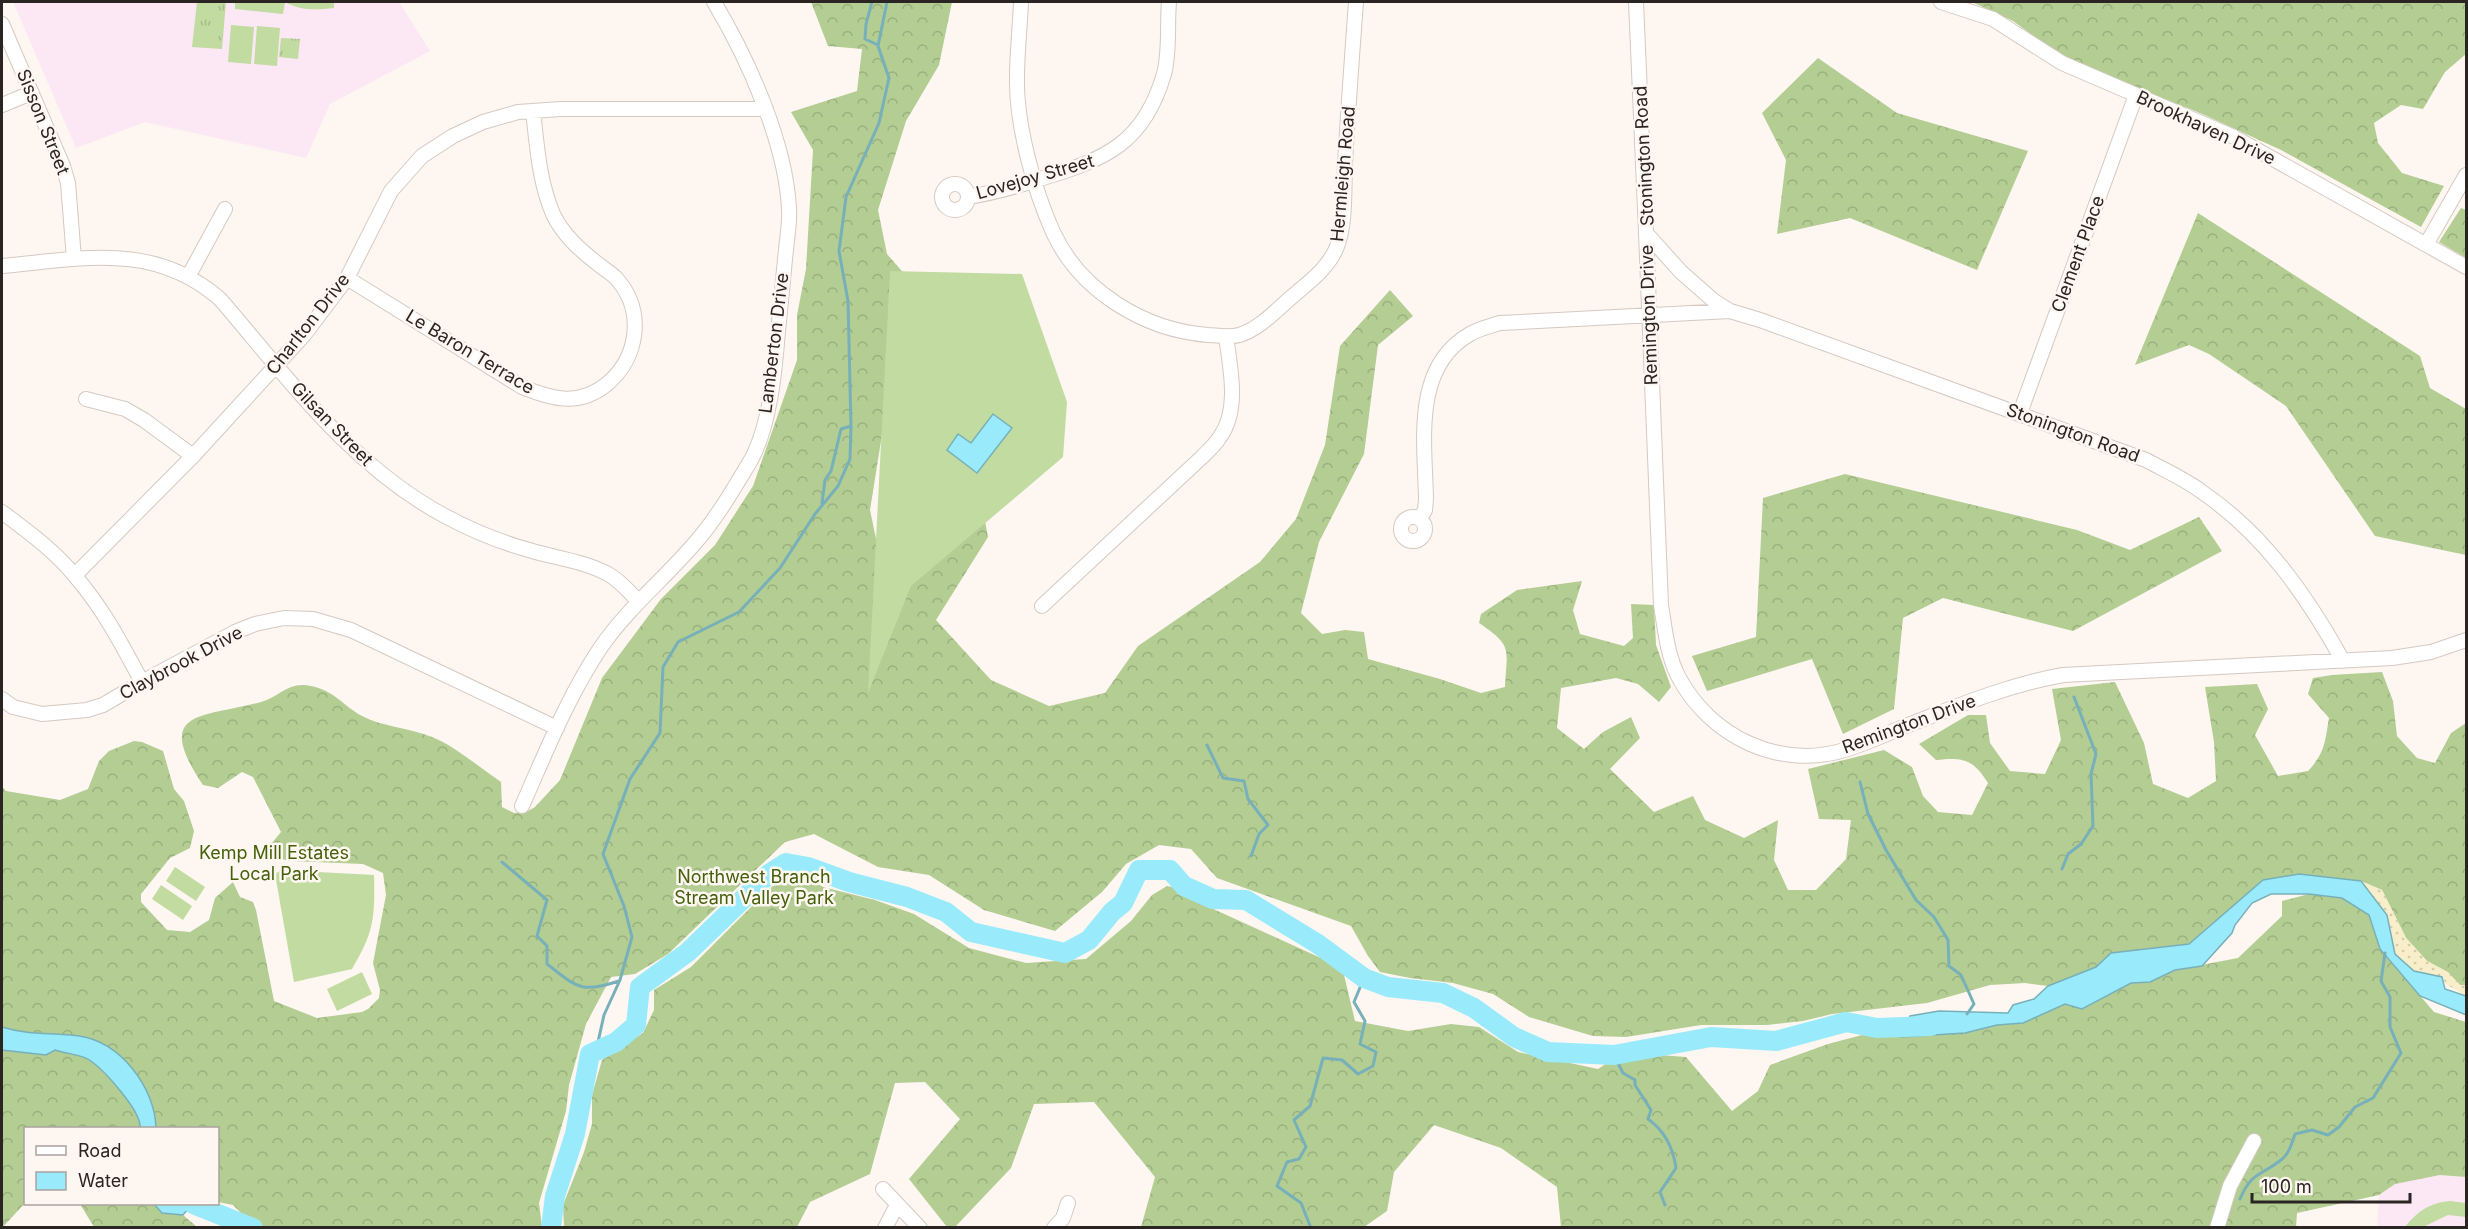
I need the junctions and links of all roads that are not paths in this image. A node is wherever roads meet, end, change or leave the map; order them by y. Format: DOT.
graph roads {
  1 [pos="714,2"];
  2 [pos="1021,2"];
  3 [pos="1169,2"];
  4 [pos="1356,2"];
  5 [pos="1636,2"];
  6 [pos="1941,2"];
  7 [pos="2,24"];
  8 [pos="31,93"];
  9 [pos="2136,95"];
  10 [pos="2,105"];
  11 [pos="766,110"];
  12 [pos="533,111"];
  13 [pos="2466,175"];
  14 [pos="1035,180"];
  15 [pos="968,196"];
  16 [pos="225,209"];
  17 [pos="1646,233"];
  18 [pos="2427,243"];
  19 [pos="74,260"];
  20 [pos="2,266"];
  21 [pos="2466,267"];
  22 [pos="188,277"];
  23 [pos="347,278"];
  24 [pos="1730,311"];
  25 [pos="1649,313"];
  26 [pos="1226,336"];
  27 [pos="277,366"];
  28 [pos="86,399"];
  29 [pos="2020,413"];
  30 [pos="193,456"];
  31 [pos="2,512"];
  32 [pos="1420,519"];
  33 [pos="75,575"];
  34 [pos="638,601"];
  35 [pos="1042,606"];
  36 [pos="2466,640"];
  37 [pos="2343,661"];
  38 [pos="142,682"];
  39 [pos="2,699"];
  40 [pos="557,728"];
  41 [pos="522,806"];
  42 [pos="2254,1141"];
  43 [pos="883,1189"];
  44 [pos="1068,1203"];
  45 [pos="897,1204"];
  46 [pos="885,1227"];
  47 [pos="920,1227"];
  48 [pos="1054,1227"];
  49 [pos="2217,1227"];
  1 -- 11 [label="street, Lamberton Drive"];
  2 -- 14 [label="street"];
  3 -- 14 [label="street, Lovejoy Street"];
  4 -- 26 [label="street, Hermleigh Road"];
  5 -- 17 [label="street, Stonington Road"];
  6 -- 9 [label="street, Brookhaven Drive"];
  7 -- 8 [label="street, Sisson Street"];
  8 -- 10 [label="street"];
  8 -- 19 [label="street, Sisson Street"];
  9 -- 18 [label="street, Brookhaven Drive"];
  9 -- 29 [label="street, Clement Place"];
  11 -- 12 [label="street, Charlton Drive"];
  11 -- 34 [label="street, Lamberton Drive"];
  12 -- 23 [label="street, Charlton Drive"];
  12 -- 23 [label="street, Le Baron Terrace"];
  13 -- 18 [label="street"];
  14 -- 15 [label="street, Lovejoy Street"];
  14 -- 26 [label="street"];
  16 -- 22 [label="street"];
  17 -- 24 [label="street, Stonington Road"];
  17 -- 25 [label="street, Remington Drive"];
  18 -- 21 [label="street, Brookhaven Drive"];
  19 -- 20 [label="street, Gilsan Street"];
  19 -- 22 [label="street, Gilsan Street"];
  22 -- 27 [label="street, Gilsan Street"];
  23 -- 27 [label="street, Charlton Drive"];
  24 -- 25 [label="street, Stonington Road"];
  24 -- 29 [label="street, Stonington Road"];
  25 -- 32 [label="street, Stonington Road"];
  25 -- 37 [label="street, Remington Drive"];
  26 -- 35 [label="street"];
  27 -- 30 [label="street, Charlton Drive"];
  27 -- 34 [label="street, Gilsan Street"];
  28 -- 30 [label="street"];
  29 -- 37 [label="street, Stonington Road"];
  30 -- 33 [label="street, Charlton Drive"];
  31 -- 33 [label="street"];
  33 -- 38 [label="street"];
  34 -- 40 [label="street, Lamberton Drive"];
  36 -- 37 [label="street, Remington Drive"];
  38 -- 39 [label="street, Claybrook Drive"];
  38 -- 40 [label="street, Claybrook Drive"];
  40 -- 41 [label="street, Lamberton Drive"];
  42 -- 49 [label="street"];
  43 -- 45 [label="street"];
  44 -- 48 [label="street"];
  45 -- 46 [label="street"];
  45 -- 47 [label="street"];
}
